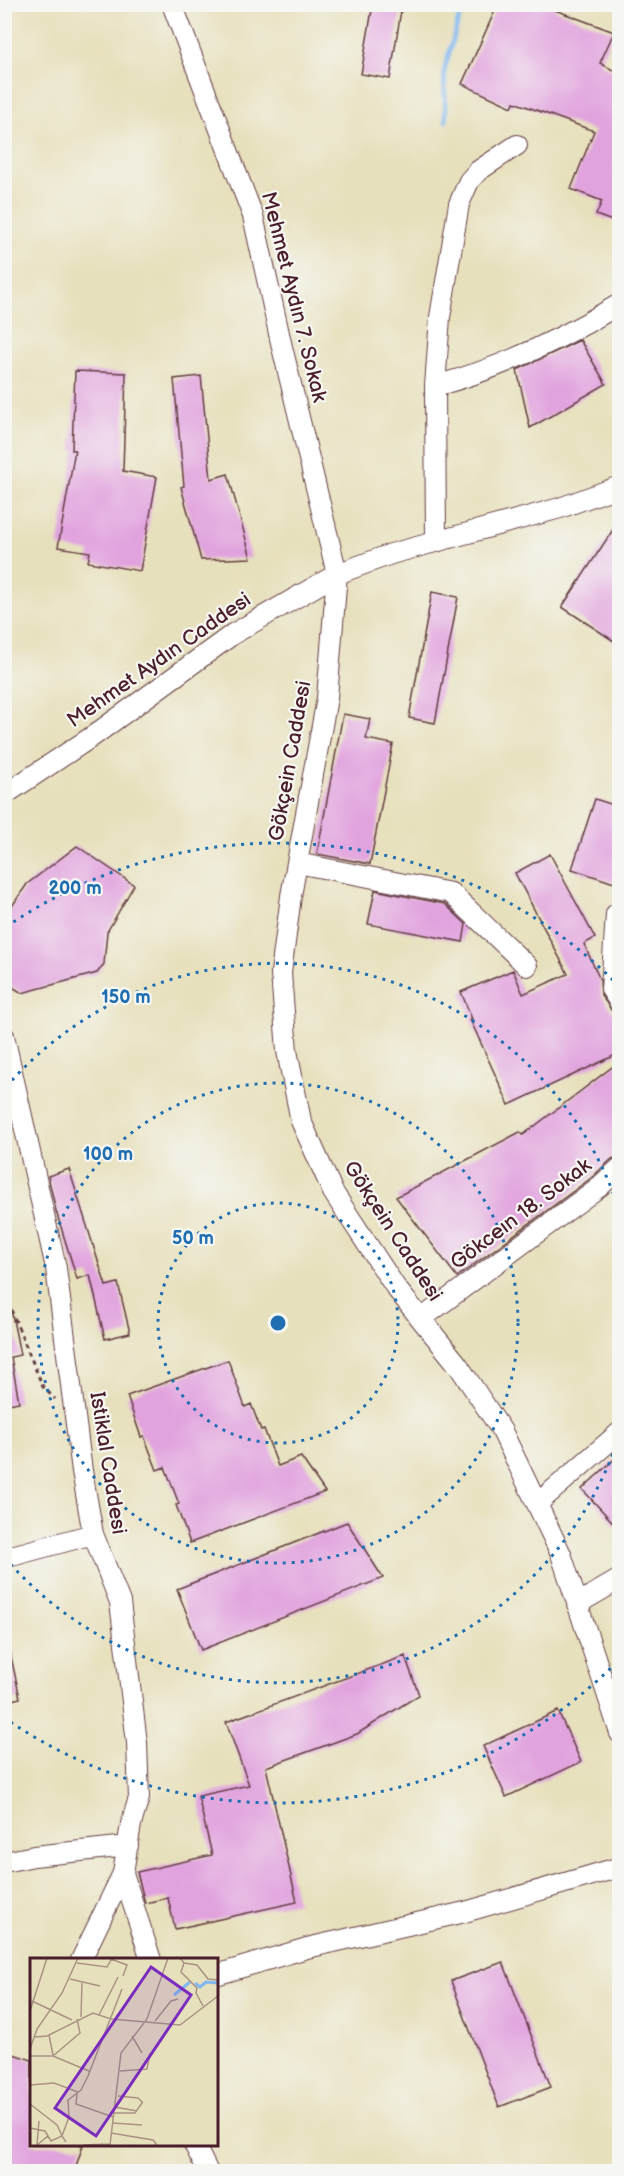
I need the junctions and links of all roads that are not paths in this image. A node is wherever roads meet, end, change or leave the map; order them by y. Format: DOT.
graph roads {
  1 [pos="172,4"];
  2 [pos="517,146"];
  3 [pos="616,306"];
  4 [pos="435,386"];
  5 [pos="620,486"];
  6 [pos="436,542"];
  7 [pos="337,574"];
  8 [pos="4,795"];
  9 [pos="297,863"];
  10 [pos="616,914"];
  11 [pos="526,966"];
  12 [pos="620,1003"];
  13 [pos="4,1035"];
  14 [pos="620,1168"];
  15 [pos="422,1319"];
  16 [pos="620,1431"];
  17 [pos="538,1503"];
  18 [pos="93,1534"];
  19 [pos="4,1558"];
  20 [pos="620,1579"];
  21 [pos="577,1604"];
  22 [pos="619,1732"];
  23 [pos="128,1846"];
  24 [pos="4,1862"];
  25 [pos="620,1867"];
  26 [pos="123,1873"];
  27 [pos="82,1958"];
  28 [pos="150,1958"];
  29 [pos="218,1974"];
  30 [pos="195,2146"];
  31 [pos="208,2172"];
  1 -- 7 [label="street, Mehmet Aydın 7. Sokak"];
  2 -- 4 [label="street"];
  3 -- 4 [label="street"];
  4 -- 6 [label="street"];
  5 -- 6 [label="street, Mehmet Aydın Caddesi"];
  6 -- 7 [label="street, Mehmet Aydın Caddesi"];
  7 -- 8 [label="street, Mehmet Aydın Caddesi"];
  7 -- 9 [label="street, Gökçein Caddesi"];
  9 -- 11 [label="street"];
  9 -- 15 [label="street, Gökçein Caddesi"];
  10 -- 12 [label="street"];
  13 -- 18 [label="street, Istiklal Caddesi"];
  14 -- 15 [label="street, Gökceın 18. Sokak"];
  15 -- 17 [label="street, Gökçein Caddesi"];
  16 -- 17 [label="street"];
  17 -- 21 [label="street, Gökçein Caddesi"];
  18 -- 19 [label="street"];
  18 -- 23 [label="street, Istiklal Caddesi"];
  20 -- 21 [label="street"];
  21 -- 22 [label="street, Gökçein Caddesi"];
  23 -- 24 [label="street"];
  23 -- 26 [label="street, Istiklal Caddesi"];
  25 -- 29 [label="street"];
  26 -- 27 [label="street, Istiklal Caddesi"];
  26 -- 28 [label="street"];
  30 -- 31 [label="street"];
}
